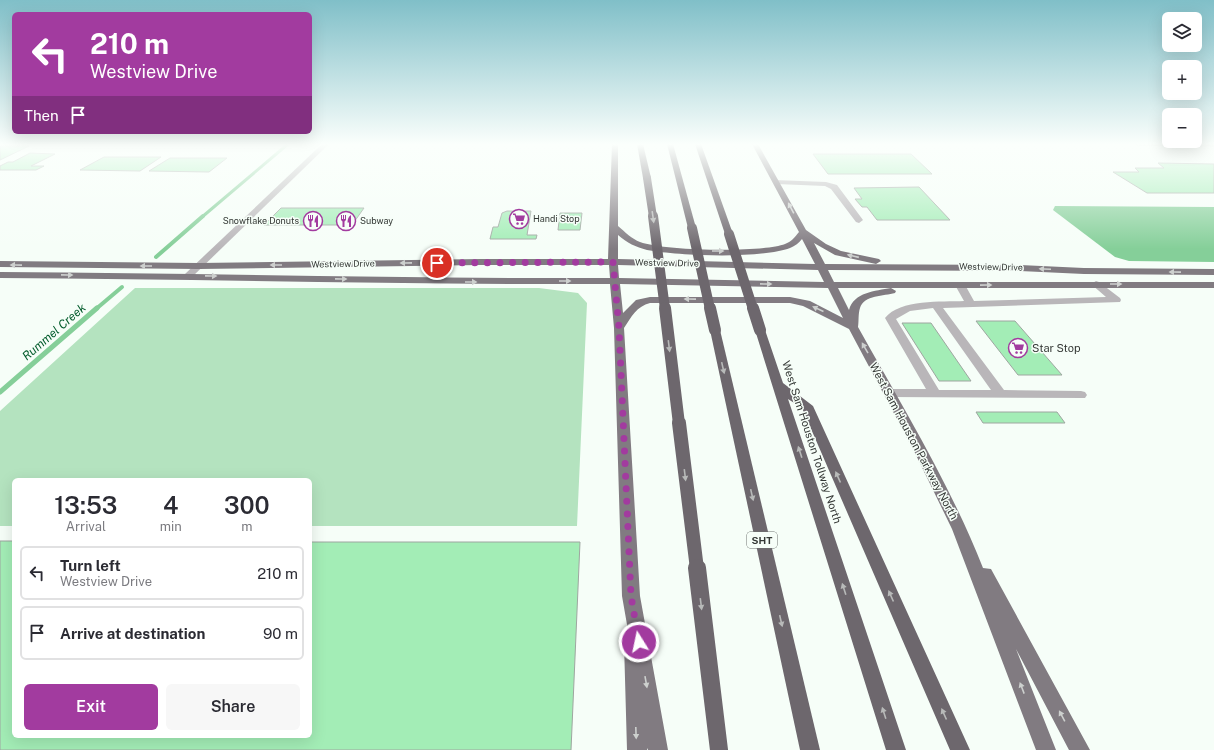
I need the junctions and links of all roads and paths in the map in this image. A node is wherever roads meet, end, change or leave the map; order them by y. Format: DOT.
graph roads {
  1 [pos="290,179"];
  2 [pos="615,179"];
  3 [pos="647,179"];
  4 [pos="679,179"];
  5 [pos="710,179"];
  6 [pos="775,179"];
  7 [pos="777,182"];
  8 [pos="859,220"];
  9 [pos="615,228"];
  10 [pos="804,232"];
  11 [pos="613,262"];
  12 [pos="0,264"];
  13 [pos="199,266"];
  14 [pos="822,266"];
  15 [pos="905,267"];
  16 [pos="1084,271"];
  17 [pos="1214,272"];
  18 [pos="0,275"];
  19 [pos="188,276"];
  20 [pos="615,281"];
  21 [pos="1096,284"];
  22 [pos="832,285"];
  23 [pos="1214,285"];
  24 [pos="919,286"];
  25 [pos="960,286"];
  26 [pos="971,304"];
  27 [pos="936,305"];
  28 [pos="853,327"];
  29 [pos="619,328"];
  30 [pos="778,385"];
  31 [pos="890,393"];
  32 [pos="934,394"];
  33 [pos="1000,394"];
  34 [pos="1081,395"];
  35 [pos="960,529"];
  36 [pos="631,596"];
  37 [pos="636,750"];
  38 [pos="658,750"];
  39 [pos="719,750"];
  40 [pos="810,750"];
  41 [pos="896,750"];
  42 [pos="960,750"];
  43 [pos="1046,750"];
  44 [pos="1080,750"];
  1 -- 13 [label="street"];
  2 -- 9 [label="main road"];
  3 -- 39 [label="highway, one-way, bridge"];
  4 -- 40 [label="highway, SHT, one-way, bridge"];
  5 -- 30 [label="highway, West Sam Houston Tollway North, bridge"];
  6 -- 7 [label="main road, West Sam Houston Parkway North"];
  7 -- 8 [label="street"];
  10 -- 7 [label="main road, West Sam Houston Parkway North, one-way"];
  9 -- 10 [label="main road, one-way"];
  9 -- 11 [label="main road"];
  10 -- 14 [label="main road, West Sam Houston Parkway North"];
  15 -- 10 [label="main road, one-way"];
  11 -- 13 [label="main road, Westview Drive, one-way"];
  11 -- 14 [label="main road, Westview Drive"];
  11 -- 20 [label="main road"];
  13 -- 12 [label="main road, Westview Drive, one-way"];
  13 -- 19 [label="street"];
  14 -- 15 [label="main road, Westview Drive"];
  14 -- 22 [label="main road, West Sam Houston Parkway North"];
  16 -- 15 [label="main road, Westview Drive, one-way"];
  17 -- 16 [label="main road, Westview Drive, one-way"];
  16 -- 21 [label="main road"];
  18 -- 19 [label="main road, Westview Drive, one-way"];
  19 -- 20 [label="main road, Westview Drive, one-way"];
  20 -- 22 [label="main road, Westview Drive, one-way"];
  20 -- 29 [label="main road"];
  21 -- 23 [label="main road, Westview Drive, one-way"];
  25 -- 21 [label="main road, Westview Drive, one-way"];
  21 -- 26 [label="street"];
  22 -- 24 [label="main road, Westview Drive"];
  22 -- 28 [label="main road, West Sam Houston Parkway North"];
  24 -- 25 [label="main road, Westview Drive"];
  24 -- 28 [label="main road"];
  25 -- 26 [label="street"];
  26 -- 27 [label="street"];
  27 -- 32 [label="street"];
  27 -- 33 [label="street"];
  28 -- 29 [label="main road, one-way"];
  31 -- 28 [label="main road, West Sam Houston Parkway North, one-way"];
  29 -- 36 [label="main road"];
  41 -- 30 [label="highway, West Sam Houston Tollway North, one-way"];
  42 -- 30 [label="highway, one-way"];
  31 -- 32 [label="street"];
  31 -- 35 [label="main road, West Sam Houston Parkway North"];
  32 -- 33 [label="street"];
  33 -- 34 [label="street"];
  43 -- 35 [label="main road, West Sam Houston Parkway North, one-way"];
  44 -- 35 [label="main road, one-way"];
  36 -- 37 [label="main road, one-way"];
  36 -- 38 [label="main road, one-way"];
}
